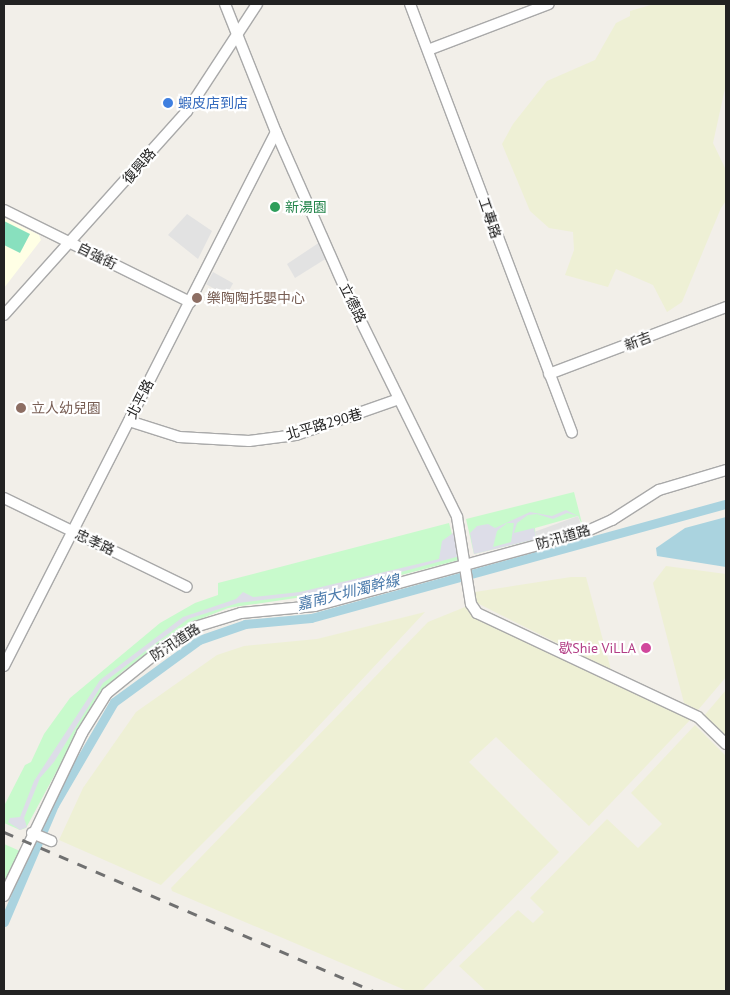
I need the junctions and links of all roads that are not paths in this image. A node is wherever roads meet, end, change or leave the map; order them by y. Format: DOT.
graph roads {
  1 [pos="225,4"];
  2 [pos="257,4"];
  3 [pos="410,4"];
  4 [pos="549,4"];
  5 [pos="237,35"];
  6 [pos="428,50"];
  7 [pos="276,132"];
  8 [pos="4,210"];
  9 [pos="71,243"];
  10 [pos="190,302"];
  11 [pos="726,307"];
  12 [pos="4,315"];
  13 [pos="549,374"];
  14 [pos="399,399"];
  15 [pos="129,421"];
  16 [pos="572,432"];
  17 [pos="726,470"];
  18 [pos="4,498"];
  19 [pos="73,532"];
  20 [pos="467,566"];
  21 [pos="187,587"];
  22 [pos="4,666"];
  23 [pos="726,744"];
  24 [pos="32,833"];
  25 [pos="51,841"];
  26 [pos="4,896"];
  1 -- 5 [label="street, 立德路"];
  2 -- 5 [label="street, 復興路"];
  3 -- 6 [label="street, 工專路"];
  4 -- 6 [label="street"];
  5 -- 7 [label="street, 立德路"];
  5 -- 9 [label="street, 復興路"];
  6 -- 13 [label="street, 工專路"];
  7 -- 10 [label="street, 北平路"];
  7 -- 14 [label="street, 立德路"];
  8 -- 9 [label="street, 自強街"];
  9 -- 10 [label="street, 自強街"];
  9 -- 12 [label="street, 復興路"];
  10 -- 15 [label="street, 北平路"];
  11 -- 13 [label="street, 新吉"];
  13 -- 16 [label="street, 工專路"];
  14 -- 15 [label="street, 北平路290巷"];
  14 -- 20 [label="street, 立德路"];
  15 -- 19 [label="street, 北平路"];
  17 -- 20 [label="street, 防汛道路"];
  18 -- 19 [label="street, 忠孝路"];
  19 -- 21 [label="street, 忠孝路"];
  19 -- 22 [label="street, 北平路"];
  20 -- 23 [label="street, 立德路"];
  20 -- 24 [label="street, 防汛道路"];
  24 -- 25 [label="street"];
  24 -- 26 [label="street, 防汛道路"];
}
